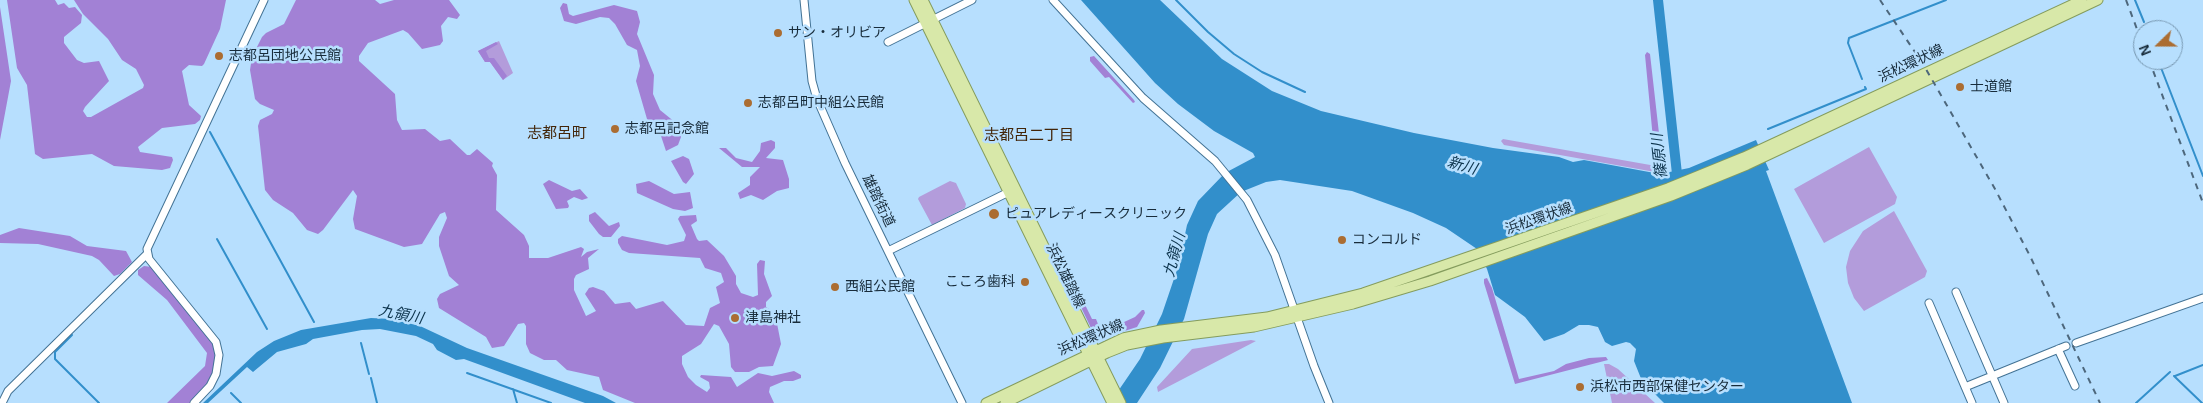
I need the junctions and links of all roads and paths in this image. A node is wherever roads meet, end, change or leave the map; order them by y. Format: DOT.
graph roads {
  1 [pos="264,0"];
  2 [pos="804,0"];
  3 [pos="914,0"];
  4 [pos="923,0"];
  5 [pos="972,0"];
  6 [pos="1053,0"];
  7 [pos="2082,0"];
  8 [pos="2098,0"];
  9 [pos="2053,18"];
  10 [pos="929,22"];
  11 [pos="888,42"];
  12 [pos="1012,190"];
  13 [pos="888,251"];
  14 [pos="148,254"];
  15 [pos="1956,292"];
  16 [pos="2203,298"];
  17 [pos="1929,303"];
  18 [pos="1296,315"];
  19 [pos="1182,332"];
  20 [pos="2076,343"];
  21 [pos="2066,346"];
  22 [pos="2058,349"];
  23 [pos="1093,355"];
  24 [pos="1992,375"];
  25 [pos="2075,386"];
  26 [pos="1965,387"];
  27 [pos="2,394"];
  28 [pos="1112,398"];
  29 [pos="2,403"];
  30 [pos="194,403"];
  31 [pos="962,403"];
  32 [pos="986,403"];
  33 [pos="1005,403"];
  34 [pos="1121,403"];
  35 [pos="1329,403"];
  36 [pos="1972,403"];
  37 [pos="2004,403"];
  1 -- 14 [label="street"];
  2 -- 13 [label="street, 雄踏街道"];
  3 -- 10 [label="main road, 浜松雄踏線"];
  4 -- 10 [label="main road, 浜松雄踏線"];
  5 -- 10 [label="street"];
  6 -- 18 [label="street"];
  7 -- 9 [label="main road, 浜松環状線"];
  8 -- 9 [label="main road, 浜松環状線"];
  9 -- 18 [label="main road, 浜松環状線"];
  10 -- 11 [label="street"];
  10 -- 12 [label="main road, 浜松雄踏線"];
  12 -- 13 [label="street"];
  12 -- 23 [label="main road, 浜松雄踏線"];
  13 -- 31 [label="street, 雄踏街道"];
  14 -- 27 [label="street"];
  14 -- 30 [label="street"];
  15 -- 24 [label="street"];
  16 -- 20 [label="street"];
  17 -- 26 [label="street"];
  18 -- 19 [label="main road, 浜松環状線"];
  18 -- 35 [label="street"];
  19 -- 23 [label="main road, 浜松環状線"];
  19 -- 23 [label="main road, 浜松環状線"];
  21 -- 22 [label="street"];
  22 -- 24 [label="street"];
  22 -- 25 [label="street"];
  23 -- 28 [label="main road, 浜松雄踏線"];
  23 -- 32 [label="main road, 浜松環状線"];
  23 -- 33 [label="main road, 浜松環状線"];
  24 -- 26 [label="street"];
  24 -- 37 [label="street"];
  26 -- 36 [label="street"];
  27 -- 29 [label="street"];
  28 -- 34 [label="main road, 浜松雄踏線"];
}
